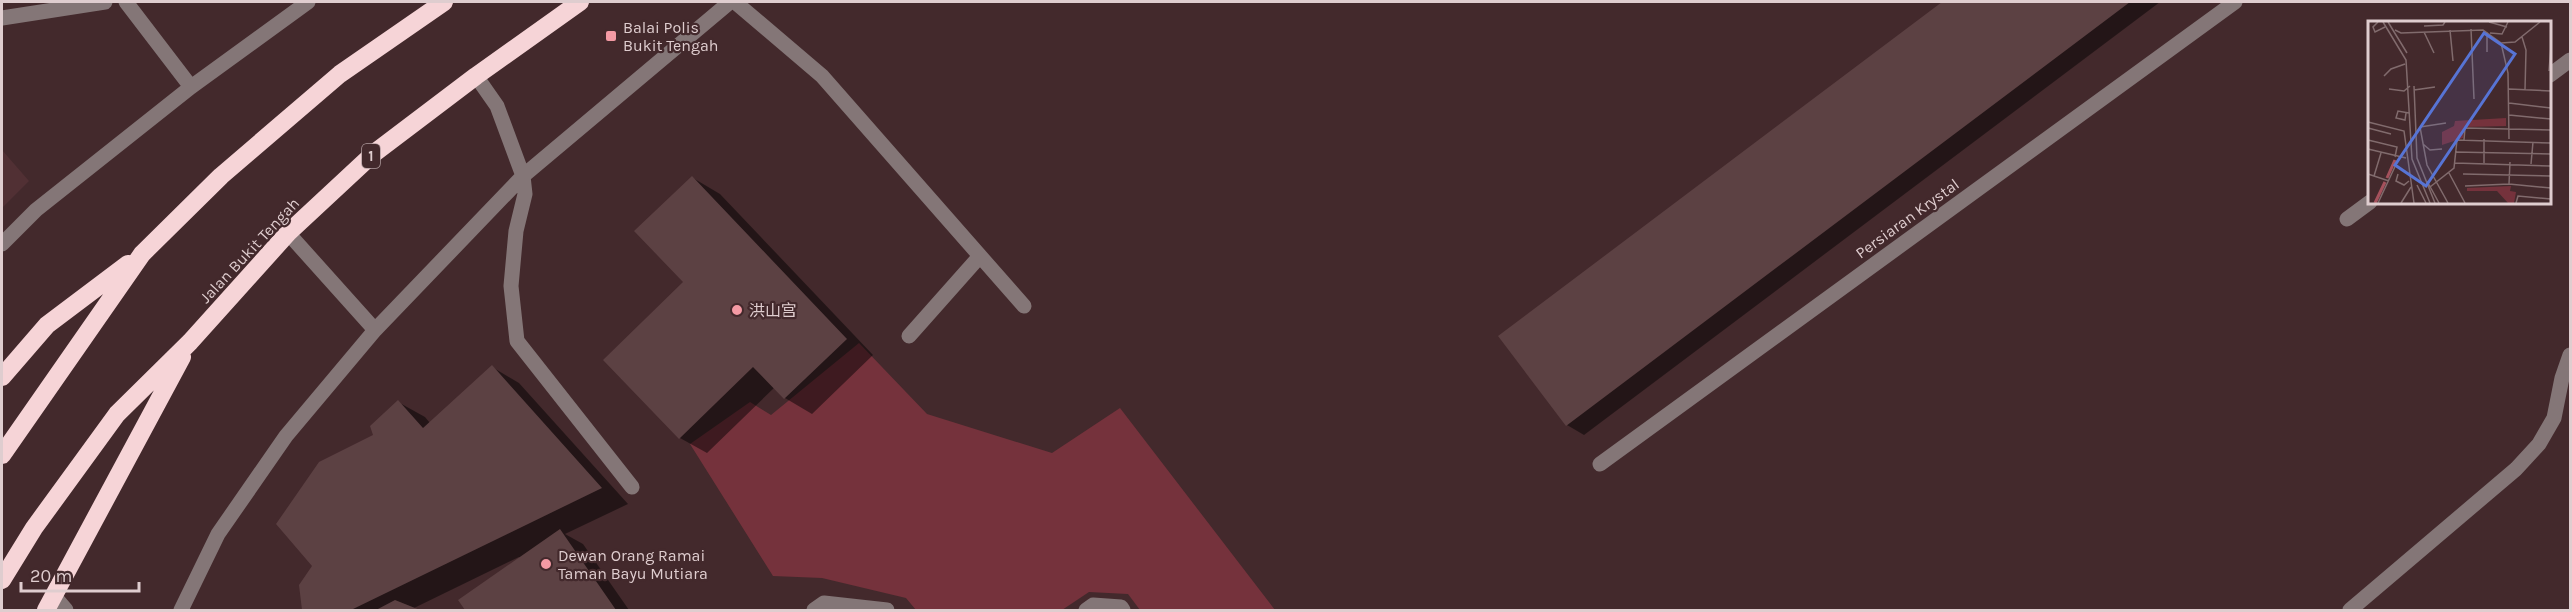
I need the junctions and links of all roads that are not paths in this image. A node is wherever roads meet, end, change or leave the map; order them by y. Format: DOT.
graph roads {
  1 [pos="105,2"];
  2 [pos="126,2"];
  3 [pos="308,2"];
  4 [pos="444,2"];
  5 [pos="580,2"];
  6 [pos="733,2"];
  7 [pos="2235,2"];
  8 [pos="2,18"];
  9 [pos="2571,60"];
  10 [pos="2551,74"];
  11 [pos="477,76"];
  12 [pos="191,87"];
  13 [pos="523,176"];
  14 [pos="2368,203"];
  15 [pos="2347,219"];
  16 [pos="288,233"];
  17 [pos="2,244"];
  18 [pos="142,254"];
  19 [pos="980,256"];
  20 [pos="1024,306"];
  21 [pos="375,330"];
  22 [pos="909,336"];
  23 [pos="190,342"];
  24 [pos="2571,355"];
  25 [pos="2,377"];
  26 [pos="2,455"];
  27 [pos="1600,464"];
  28 [pos="632,488"];
  29 [pos="2,580"];
  30 [pos="50,603"];
  31 [pos="66,610"];
  32 [pos="181,610"];
  33 [pos="814,610"];
  34 [pos="886,610"];
  35 [pos="1086,610"];
  36 [pos="1124,610"];
  37 [pos="2350,610"];
  1 -- 8 [label="street"];
  2 -- 12 [label="street"];
  3 -- 12 [label="street"];
  4 -- 18 [label="highway"];
  5 -- 11 [label="highway, Jalan Bukit Tengah / 1"];
  6 -- 13 [label="street"];
  6 -- 19 [label="street"];
  7 -- 27 [label="street, Persiaran Krystal"];
  9 -- 10 [label="street"];
  11 -- 13 [label="street"];
  11 -- 16 [label="highway, Jalan Bukit Tengah / 1"];
  12 -- 17 [label="street"];
  13 -- 21 [label="street"];
  13 -- 28 [label="street"];
  14 -- 15 [label="street"];
  16 -- 21 [label="street"];
  16 -- 23 [label="highway, Jalan Bukit Tengah / 1"];
  18 -- 25 [label="highway"];
  18 -- 26 [label="highway"];
  19 -- 20 [label="street"];
  19 -- 22 [label="street"];
  21 -- 32 [label="street"];
  23 -- 29 [label="highway, Jalan Bukit Tengah / 1"];
  23 -- 30 [label="highway"];
  24 -- 37 [label="street"];
  30 -- 31 [label="street"];
  33 -- 34 [label="street"];
  35 -- 36 [label="street"];
}
